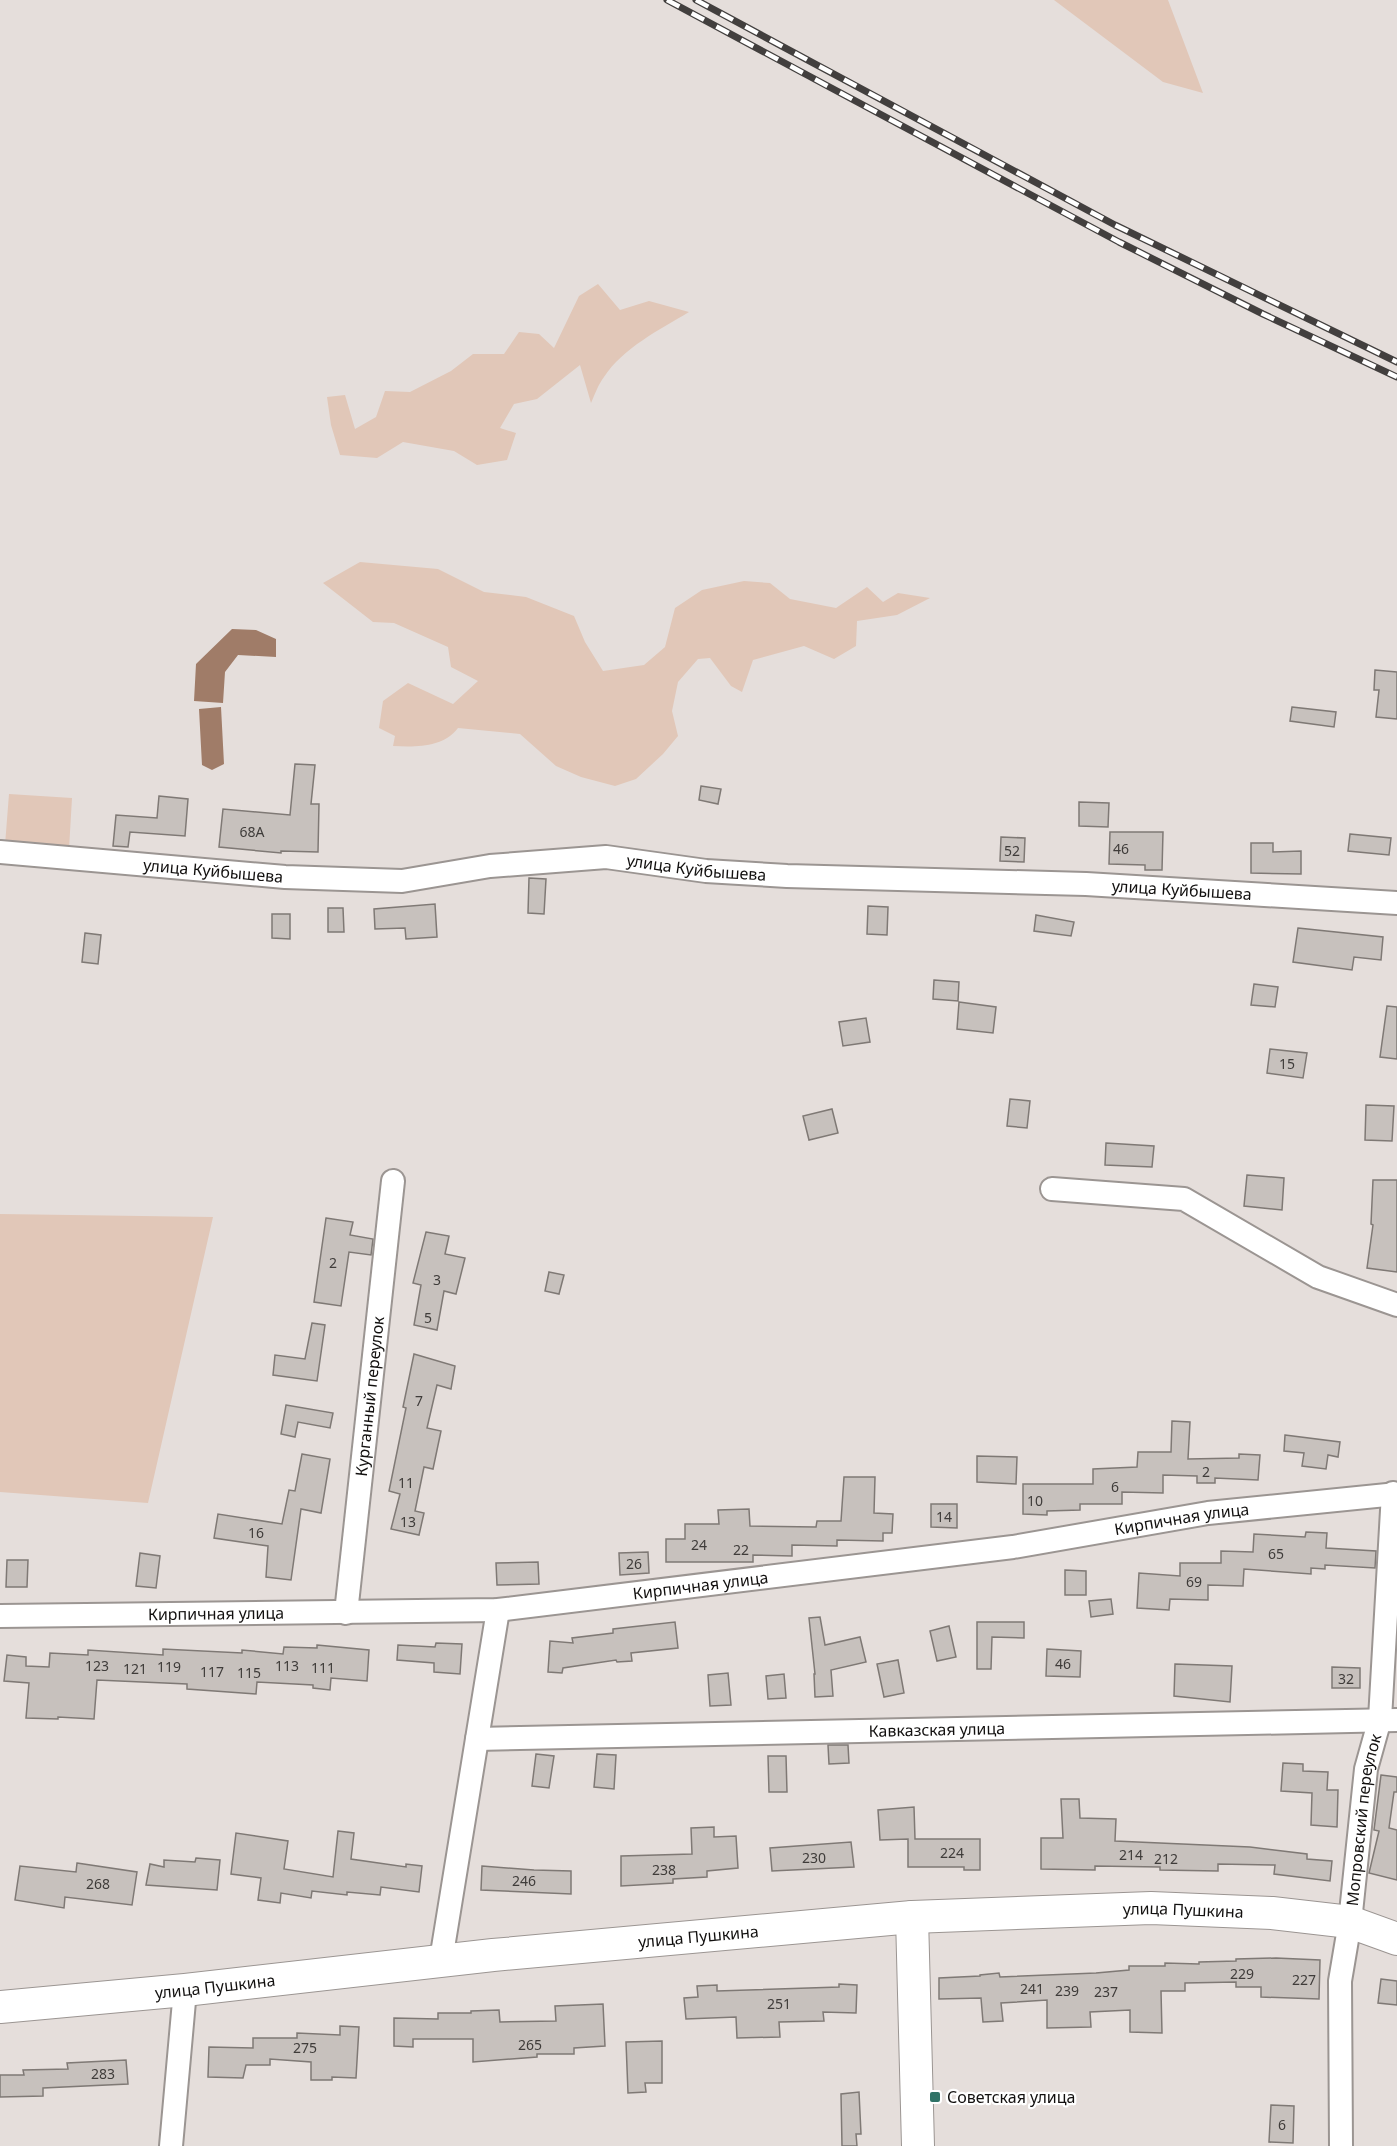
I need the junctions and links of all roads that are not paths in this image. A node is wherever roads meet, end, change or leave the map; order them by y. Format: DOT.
graph roads {
  1 [pos="0,852"];
  2 [pos="1397,903"];
  3 [pos="393,1181"];
  4 [pos="1052,1189"];
  5 [pos="1397,1305"];
  6 [pos="1395,1493"];
  7 [pos="498,1610"];
  8 [pos="346,1613"];
  9 [pos="0,1616"];
  10 [pos="1389,1720"];
  11 [pos="477,1739"];
  12 [pos="912,1917"];
  13 [pos="1350,1922"];
  14 [pos="1397,1939"];
  15 [pos="441,1960"];
  16 [pos="185,1990"];
  17 [pos="0,2007"];
  18 [pos="171,2146"];
  19 [pos="918,2146"];
  20 [pos="1341,2146"];
  1 -- 2 [label="street, улица Куйбышева"];
  3 -- 8 [label="street, Курганный переулок"];
  4 -- 5 [label="street"];
  6 -- 7 [label="street, Кирпичная улица"];
  6 -- 10 [label="street, Мопровский переулок"];
  7 -- 8 [label="street, Кирпичная улица"];
  7 -- 11 [label="street"];
  8 -- 9 [label="street, Кирпичная улица"];
  10 -- 11 [label="street, Кавказская улица"];
  10 -- 13 [label="street, Мопровский переулок"];
  11 -- 15 [label="street"];
  12 -- 13 [label="main road, улица Пушкина"];
  12 -- 15 [label="main road, улица Пушкина"];
  12 -- 19 [label="main road"];
  13 -- 14 [label="main road, улица Пушкина"];
  13 -- 20 [label="street, Мопровский переулок"];
  15 -- 16 [label="main road, улица Пушкина"];
  16 -- 17 [label="main road, улица Пушкина"];
  16 -- 18 [label="street"];
}
